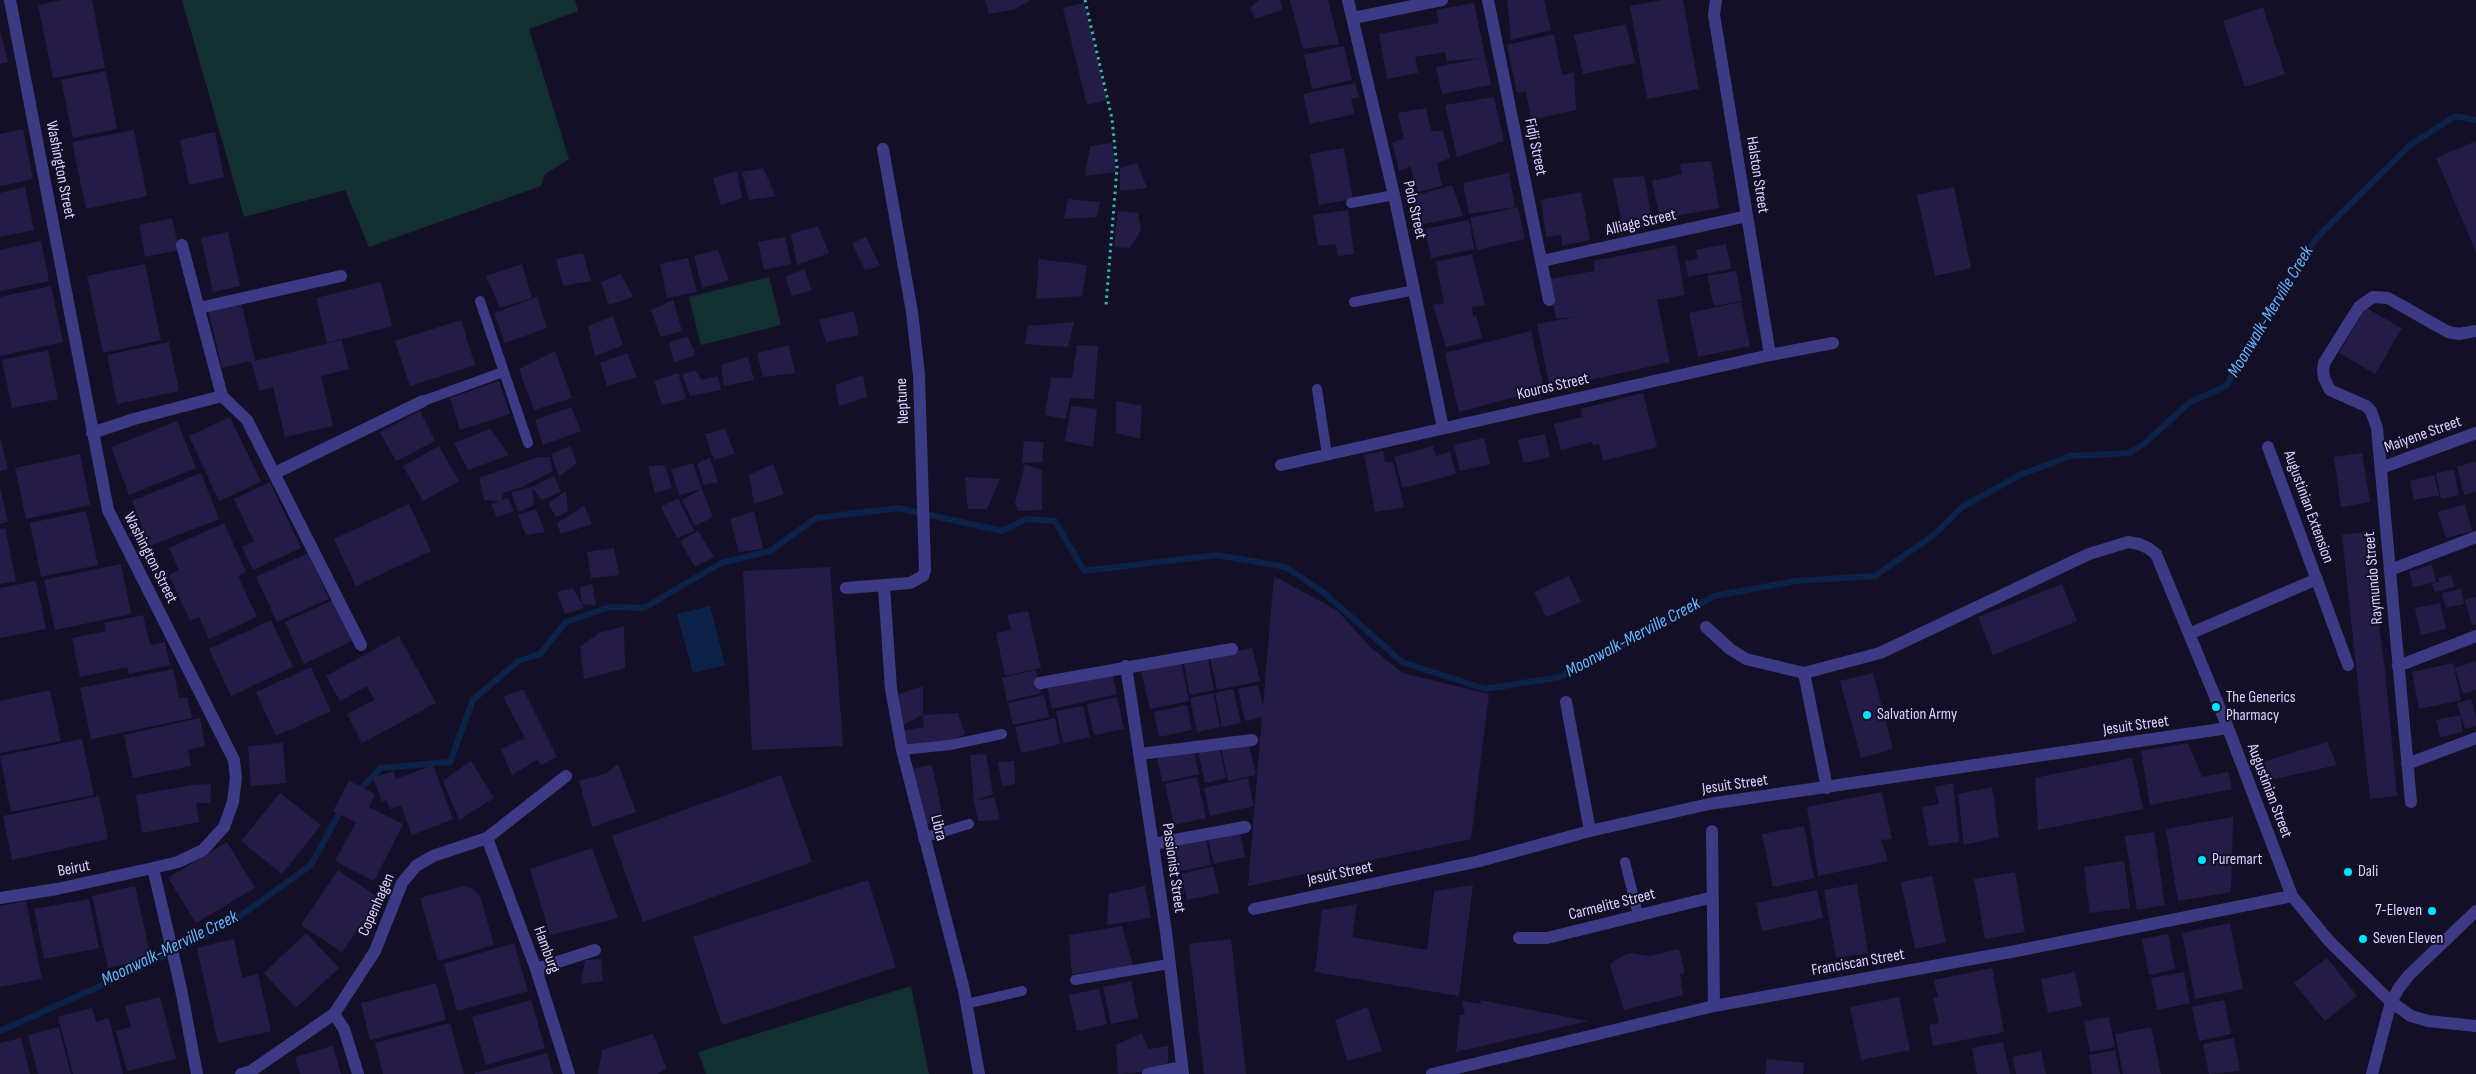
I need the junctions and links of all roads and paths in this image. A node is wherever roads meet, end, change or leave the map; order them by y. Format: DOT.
graph roads {
  1 [pos="10,0"];
  2 [pos="1085,0"];
  3 [pos="1348,0"];
  4 [pos="1442,0"];
  5 [pos="1488,0"];
  6 [pos="1716,0"];
  7 [pos="1353,18"];
  8 [pos="883,149"];
  9 [pos="1394,195"];
  10 [pos="1351,203"];
  11 [pos="1747,216"];
  12 [pos="182,245"];
  13 [pos="1542,262"];
  14 [pos="341,276"];
  15 [pos="1414,290"];
  16 [pos="1549,300"];
  17 [pos="480,301"];
  18 [pos="1354,302"];
  19 [pos="1106,305"];
  20 [pos="199,308"];
  21 [pos="2476,331"];
  22 [pos="1833,343"];
  23 [pos="1770,355"];
  24 [pos="503,372"];
  25 [pos="1317,389"];
  26 [pos="222,396"];
  27 [pos="423,401"];
  28 [pos="1443,428"];
  29 [pos="92,433"];
  30 [pos="2476,433"];
  31 [pos="528,443"];
  32 [pos="2268,447"];
  33 [pos="1327,455"];
  34 [pos="1281,465"];
  35 [pos="2381,468"];
  36 [pos="275,473"];
  37 [pos="2476,537"];
  38 [pos="2390,570"];
  39 [pos="2318,579"];
  40 [pos="884,587"];
  41 [pos="846,588"];
  42 [pos="1706,627"];
  43 [pos="2188,634"];
  44 [pos="2476,636"];
  45 [pos="361,645"];
  46 [pos="1232,649"];
  47 [pos="2348,665"];
  48 [pos="1126,666"];
  49 [pos="2398,666"];
  50 [pos="1804,673"];
  51 [pos="1040,683"];
  52 [pos="1566,702"];
  53 [pos="2228,728"];
  54 [pos="1002,734"];
  55 [pos="2476,738"];
  56 [pos="1252,740"];
  57 [pos="902,750"];
  58 [pos="1140,754"];
  59 [pos="2407,764"];
  60 [pos="566,776"];
  61 [pos="1827,788"];
  62 [pos="2411,802"];
  63 [pos="969,824"];
  64 [pos="1245,827"];
  65 [pos="1590,831"];
  66 [pos="1712,831"];
  67 [pos="487,838"];
  68 [pos="923,838"];
  69 [pos="1153,844"];
  70 [pos="1625,862"];
  71 [pos="153,868"];
  72 [pos="2292,896"];
  73 [pos="1713,897"];
  74 [pos="0,898"];
  75 [pos="1254,909"];
  76 [pos="2476,911"];
  77 [pos="1638,916"];
  78 [pos="1519,938"];
  79 [pos="595,950"];
  80 [pos="1170,964"];
  81 [pos="536,969"];
  82 [pos="1075,980"];
  83 [pos="1022,992"];
  84 [pos="2391,1002"];
  85 [pos="966,1004"];
  86 [pos="1714,1006"];
  87 [pos="334,1014"];
  88 [pos="2476,1026"];
  89 [pos="1182,1070"];
  90 [pos="197,1074"];
  91 [pos="241,1074"];
  92 [pos="358,1074"];
  93 [pos="569,1074"];
  94 [pos="979,1074"];
  95 [pos="1148,1074"];
  96 [pos="1432,1074"];
  97 [pos="2372,1074"];
  1 -- 29 [label="street, Washington Street"];
  2 -- 19 [label="path"];
  3 -- 7 [label="street, Polo Street"];
  4 -- 7 [label="street"];
  5 -- 13 [label="street, Fidji Street"];
  6 -- 11 [label="street, Halston Street"];
  7 -- 9 [label="street, Polo Street"];
  8 -- 40 [label="street, Neptune"];
  9 -- 10 [label="lane"];
  9 -- 15 [label="street, Polo Street"];
  11 -- 13 [label="street, Alliage Street"];
  11 -- 23 [label="street, Halston Street"];
  12 -- 20 [label="street"];
  13 -- 16 [label="street, Fidji Street"];
  14 -- 20 [label="street"];
  15 -- 18 [label="lane"];
  15 -- 28 [label="street, Polo Street"];
  17 -- 24 [label="lane"];
  20 -- 26 [label="street"];
  21 -- 35 [label="street, Raymundo Street"];
  22 -- 23 [label="street, Kouros Street"];
  23 -- 28 [label="street, Kouros Street"];
  24 -- 27 [label="lane"];
  24 -- 31 [label="lane"];
  25 -- 33 [label="lane"];
  26 -- 29 [label="street"];
  26 -- 36 [label="street"];
  27 -- 36 [label="street"];
  28 -- 33 [label="street, Kouros Street"];
  29 -- 71 [label="street, Washington Street"];
  30 -- 35 [label="street, Maiyene Street"];
  32 -- 39 [label="street, Augustinian Extension"];
  33 -- 34 [label="street, Kouros Street"];
  35 -- 38 [label="street, Raymundo Street"];
  36 -- 45 [label="street"];
  37 -- 38 [label="street"];
  38 -- 49 [label="street, Raymundo Street"];
  39 -- 43 [label="street, Augustinian Extension"];
  39 -- 47 [label="street, Augustinian Extension"];
  40 -- 41 [label="street, Neptune"];
  40 -- 57 [label="street, Libra"];
  42 -- 50 [label="street"];
  43 -- 50 [label="street, Augustinian Street"];
  43 -- 53 [label="street, Augustinian Street"];
  44 -- 49 [label="street"];
  46 -- 48 [label="street"];
  48 -- 51 [label="street"];
  48 -- 58 [label="street, Passionist Street"];
  49 -- 59 [label="street, Raymundo Street"];
  50 -- 61 [label="street"];
  52 -- 65 [label="street"];
  53 -- 61 [label="street, Jesuit Street"];
  53 -- 72 [label="street, Augustinian Street"];
  54 -- 57 [label="lane"];
  55 -- 59 [label="street"];
  56 -- 58 [label="street"];
  57 -- 68 [label="street, Libra"];
  58 -- 69 [label="street, Passionist Street"];
  59 -- 62 [label="street, Raymundo Street"];
  60 -- 67 [label="street, Copenhagen"];
  61 -- 65 [label="street, Jesuit Street"];
  63 -- 68 [label="lane"];
  64 -- 69 [label="street"];
  65 -- 75 [label="street, Jesuit Street"];
  66 -- 73 [label="street"];
  67 -- 81 [label="street, Hamburg"];
  67 -- 87 [label="street, Copenhagen"];
  68 -- 85 [label="street, Libra"];
  69 -- 80 [label="street, Passionist Street"];
  70 -- 77 [label="lane"];
  71 -- 74 [label="street, Beirut"];
  71 -- 90 [label="street"];
  72 -- 84 [label="street, Augustinian Street"];
  72 -- 86 [label="street, Franciscan Street"];
  73 -- 77 [label="street, Carmelite Street"];
  73 -- 86 [label="street"];
  76 -- 84 [label="street"];
  77 -- 78 [label="street, Carmelite Street"];
  79 -- 81 [label="street"];
  80 -- 82 [label="lane"];
  80 -- 89 [label="street, Passionist Street"];
  81 -- 93 [label="street, Hamburg"];
  83 -- 85 [label="lane"];
  84 -- 88 [label="street, Augustinian Street"];
  84 -- 97 [label="street"];
  85 -- 94 [label="street, Libra"];
  86 -- 96 [label="street, Franciscan Street"];
  87 -- 91 [label="street, Copenhagen"];
  87 -- 92 [label="street"];
  89 -- 95 [label="street"];
}
